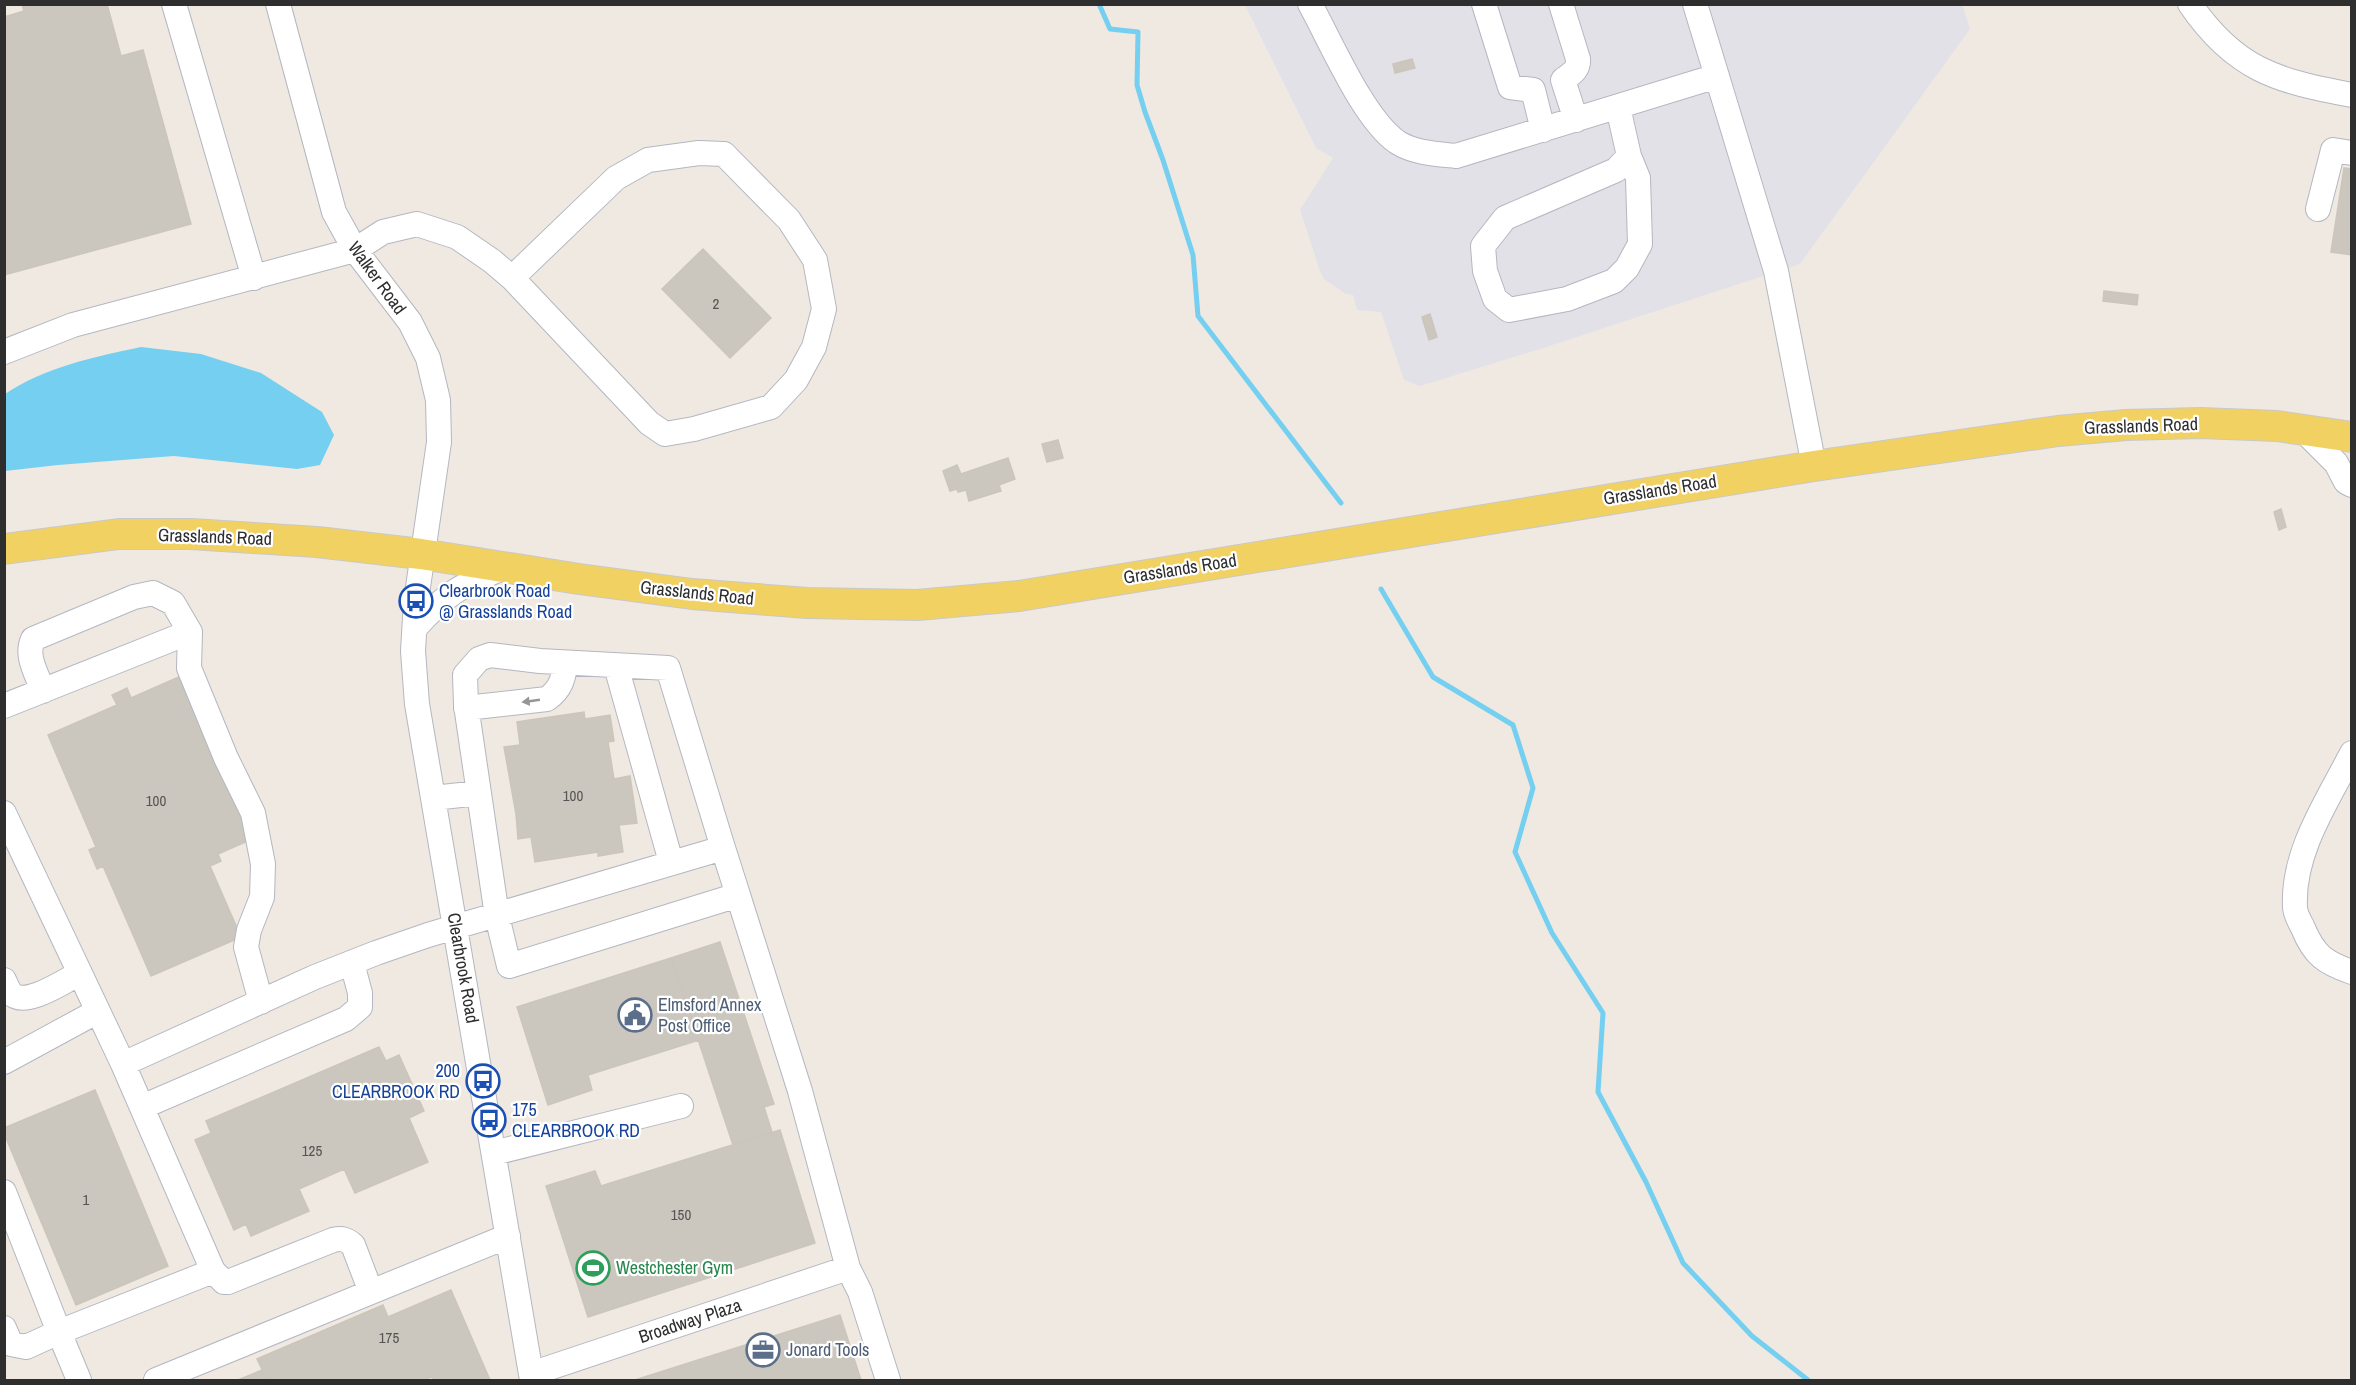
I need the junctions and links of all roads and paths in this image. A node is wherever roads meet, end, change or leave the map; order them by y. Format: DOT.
graph roads {
  1 [pos="174,4"];
  2 [pos="278,4"];
  3 [pos="1310,4"];
  4 [pos="1484,4"];
  5 [pos="1561,4"];
  6 [pos="1695,4"];
  7 [pos="2190,4"];
  8 [pos="1717,76"];
  9 [pos="1563,80"];
  10 [pos="1533,90"];
  11 [pos="2352,95"];
  12 [pos="1618,107"];
  13 [pos="1576,120"];
  14 [pos="1544,130"];
  15 [pos="2352,153"];
  16 [pos="1629,156"];
  17 [pos="2318,209"];
  18 [pos="355,250"];
  19 [pos="254,278"];
  20 [pos="512,278"];
  21 [pos="4,352"];
  22 [pos="2303,430"];
  23 [pos="2352,437"];
  24 [pos="1814,466"];
  25 [pos="2352,485"];
  26 [pos="4,549"];
  27 [pos="422,554"];
  28 [pos="505,567"];
  29 [pos="415,628"];
  30 [pos="190,632"];
  31 [pos="566,663"];
  32 [pos="616,666"];
  33 [pos="43,691"];
  34 [pos="4,706"];
  35 [pos="466,708"];
  36 [pos="2352,753"];
  37 [pos="479,793"];
  38 [pos="433,798"];
  39 [pos="4,813"];
  40 [pos="723,848"];
  41 [pos="670,862"];
  42 [pos="738,895"];
  43 [pos="497,916"];
  44 [pos="455,928"];
  45 [pos="352,963"];
  46 [pos="2352,972"];
  47 [pos="80,973"];
  48 [pos="4,980"];
  49 [pos="261,1002"];
  50 [pos="98,1011"];
  51 [pos="4,1062"];
  52 [pos="123,1064"];
  53 [pos="681,1106"];
  54 [pos="142,1107"];
  55 [pos="494,1153"];
  56 [pos="4,1192"];
  57 [pos="507,1236"];
  58 [pos="848,1268"];
  59 [pos="213,1271"];
  60 [pos="371,1292"];
  61 [pos="4,1328"];
  62 [pos="59,1332"];
  63 [pos="532,1377"];
  64 [pos="79,1380"];
  65 [pos="156,1380"];
  66 [pos="888,1380"];
  1 -- 19 [label="street"];
  2 -- 18 [label="street, Walker Road"];
  3 -- 14 [label="street"];
  4 -- 10 [label="street"];
  5 -- 9 [label="street"];
  6 -- 8 [label="street"];
  7 -- 11 [label="street"];
  8 -- 12 [label="street"];
  8 -- 24 [label="street"];
  9 -- 10 [label="street"];
  9 -- 13 [label="street"];
  10 -- 14 [label="street"];
  12 -- 13 [label="street"];
  12 -- 16 [label="street"];
  13 -- 14 [label="street"];
  15 -- 17 [label="street"];
  16 -- 16 [label="street"];
  18 -- 19 [label="street"];
  18 -- 20 [label="street"];
  18 -- 27 [label="street, Walker Road"];
  19 -- 21 [label="street"];
  20 -- 20 [label="street"];
  22 -- 23 [label="main road, Grasslands Road"];
  22 -- 24 [label="main road, Grasslands Road"];
  22 -- 25 [label="street"];
  24 -- 28 [label="main road, Grasslands Road"];
  26 -- 27 [label="main road, Grasslands Road"];
  27 -- 28 [label="main road, Grasslands Road"];
  27 -- 29 [label="street, Clearbrook Road"];
  28 -- 29 [label="street"];
  29 -- 38 [label="street, Clearbrook Road"];
  30 -- 33 [label="street"];
  30 -- 33 [label="street"];
  30 -- 49 [label="street"];
  31 -- 32 [label="street"];
  31 -- 35 [label="street, one-way"];
  31 -- 35 [label="street"];
  32 -- 40 [label="street"];
  32 -- 41 [label="street"];
  33 -- 34 [label="street"];
  35 -- 37 [label="street"];
  36 -- 46 [label="street"];
  37 -- 38 [label="street"];
  37 -- 43 [label="street"];
  38 -- 44 [label="street, Clearbrook Road"];
  39 -- 47 [label="street"];
  40 -- 41 [label="street"];
  40 -- 42 [label="street"];
  41 -- 43 [label="street"];
  42 -- 43 [label="street"];
  42 -- 58 [label="street"];
  43 -- 44 [label="street"];
  44 -- 45 [label="street"];
  44 -- 55 [label="street, Clearbrook Road"];
  45 -- 49 [label="street"];
  45 -- 54 [label="street"];
  47 -- 48 [label="street"];
  47 -- 50 [label="street"];
  49 -- 52 [label="street"];
  50 -- 51 [label="street"];
  50 -- 52 [label="street"];
  52 -- 54 [label="street"];
  53 -- 55 [label="street"];
  54 -- 59 [label="street"];
  55 -- 57 [label="street, Clearbrook Road"];
  56 -- 62 [label="street"];
  57 -- 60 [label="street"];
  57 -- 63 [label="street, Clearbrook Road"];
  58 -- 63 [label="street, Broadway Plaza"];
  58 -- 66 [label="street"];
  59 -- 60 [label="street"];
  59 -- 62 [label="street"];
  60 -- 65 [label="street"];
  61 -- 62 [label="street"];
  62 -- 64 [label="street"];
}
